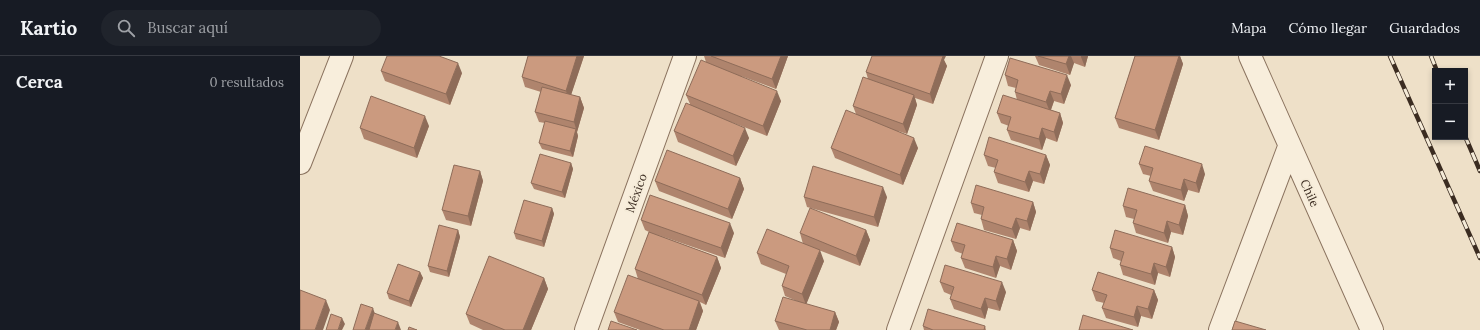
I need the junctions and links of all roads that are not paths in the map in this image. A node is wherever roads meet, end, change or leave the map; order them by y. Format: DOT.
graph roads {
  1 [pos="342,56"];
  2 [pos="685,56"];
  3 [pos="997,56"];
  4 [pos="1250,56"];
  5 [pos="1289,147"];
  6 [pos="300,163"];
  7 [pos="586,330"];
  8 [pos="898,330"];
  9 [pos="1220,330"];
  10 [pos="1372,330"];
  1 -- 6 [label="street"];
  2 -- 7 [label="street, México"];
  3 -- 8 [label="street"];
  4 -- 5 [label="street, Chile"];
  5 -- 9 [label="street"];
  5 -- 10 [label="street, Chile"];
}
